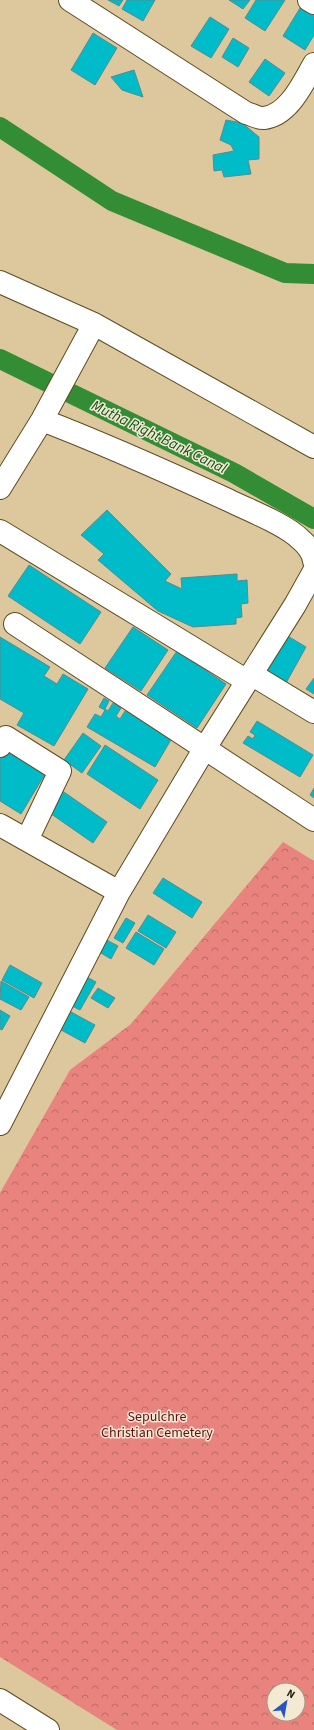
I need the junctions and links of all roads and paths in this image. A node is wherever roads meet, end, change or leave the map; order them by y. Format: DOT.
graph roads {
  1 [pos="70,0"];
  2 [pos="309,0"];
  3 [pos="314,3"];
  4 [pos="314,64"];
  5 [pos="0,282"];
  6 [pos="94,324"];
  7 [pos="46,413"];
  8 [pos="314,447"];
  9 [pos="0,488"];
  10 [pos="0,531"];
  11 [pos="314,561"];
  12 [pos="314,571"];
  13 [pos="16,624"];
  14 [pos="249,678"];
  15 [pos="314,712"];
  16 [pos="0,746"];
  17 [pos="205,748"];
  18 [pos="314,820"];
  19 [pos="0,825"];
  20 [pos="27,840"];
  21 [pos="119,892"];
  22 [pos="0,1124"];
  23 [pos="0,1700"];
  24 [pos="48,1730"];
  1 -- 4 [label="street"];
  2 -- 3 [label="street"];
  5 -- 6 [label="street"];
  6 -- 7 [label="street"];
  6 -- 8 [label="street"];
  7 -- 9 [label="street"];
  7 -- 11 [label="street"];
  10 -- 14 [label="street"];
  12 -- 14 [label="street"];
  13 -- 17 [label="street"];
  14 -- 15 [label="street"];
  14 -- 17 [label="street"];
  16 -- 20 [label="street"];
  17 -- 18 [label="street"];
  17 -- 21 [label="street"];
  19 -- 20 [label="street"];
  20 -- 21 [label="street"];
  21 -- 22 [label="street"];
  23 -- 24 [label="street"];
}
